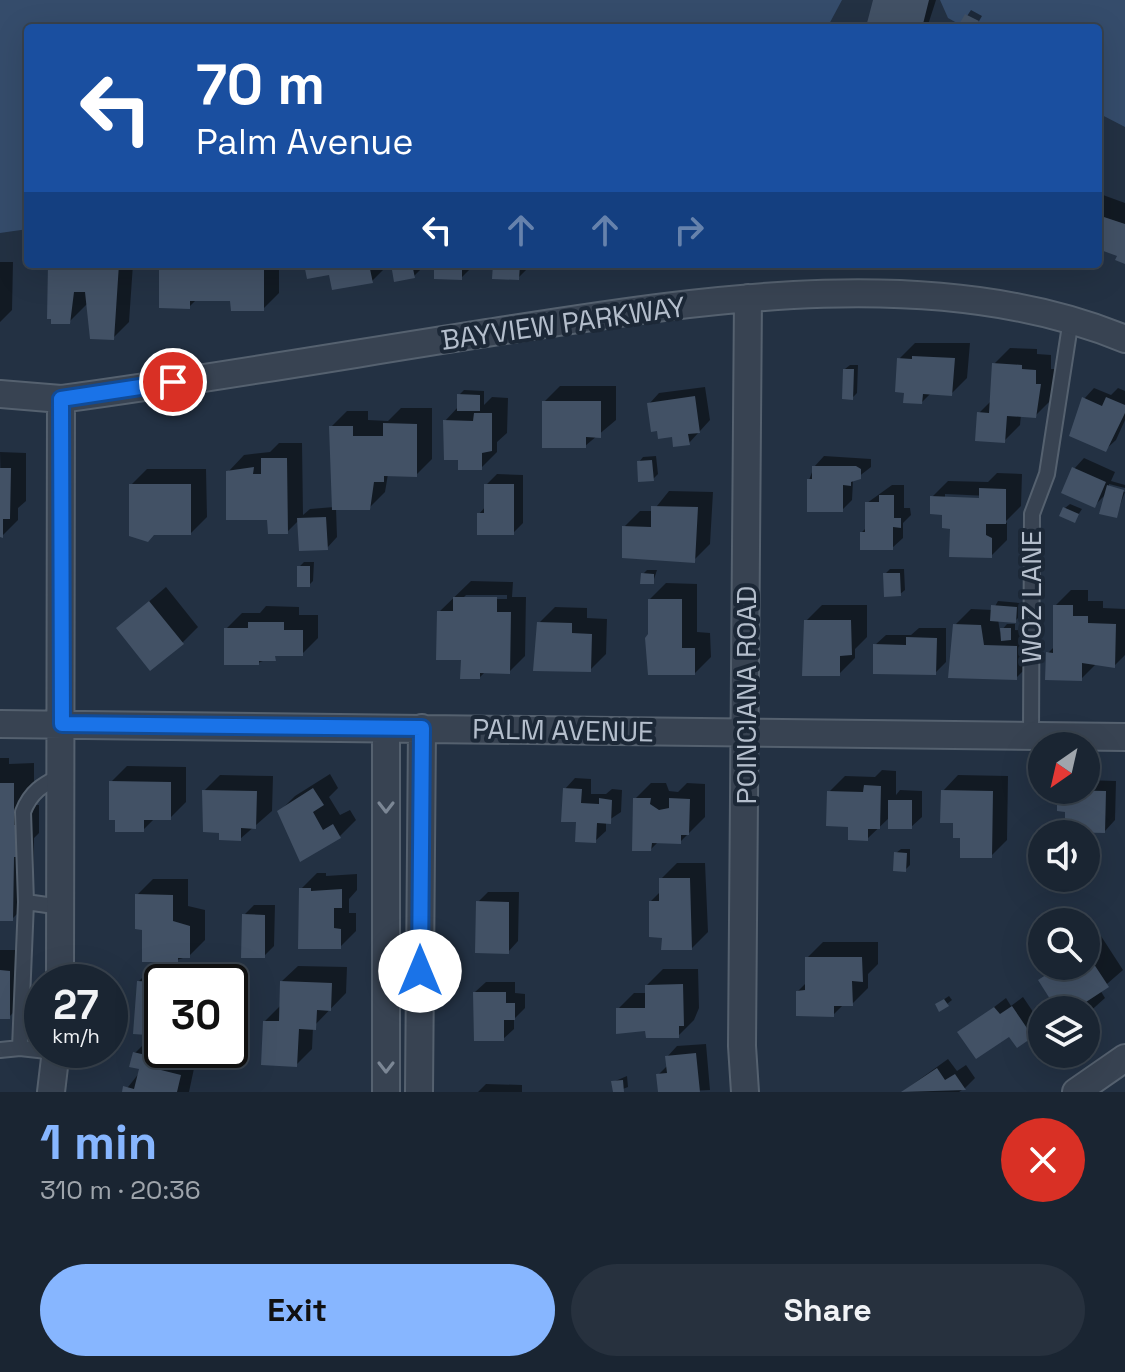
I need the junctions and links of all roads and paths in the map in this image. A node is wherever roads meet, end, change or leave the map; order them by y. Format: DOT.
graph roads {
  1 [pos="748,298"];
  2 [pos="1071,319"];
  3 [pos="1125,339"];
  4 [pos="0,394"];
  5 [pos="61,399"];
  6 [pos="0,724"];
  7 [pos="62,724"];
  8 [pos="422,728"];
  9 [pos="386,729"];
  10 [pos="746,732"];
  11 [pos="1031,732"];
  12 [pos="1028,736"];
  13 [pos="1100,737"];
  14 [pos="1125,737"];
  15 [pos="62,775"];
  16 [pos="26,902"];
  17 [pos="61,907"];
  18 [pos="60,964"];
  19 [pos="20,1048"];
  20 [pos="24,1048"];
  21 [pos="0,1050"];
  22 [pos="1125,1058"];
  23 [pos="54,1068"];
  24 [pos="51,1092"];
  25 [pos="386,1092"];
  26 [pos="419,1092"];
  27 [pos="745,1092"];
  28 [pos="1076,1092"];
  1 -- 2 [label="street, BAYVIEW PARKWAY"];
  1 -- 5 [label="street, BAYVIEW PARKWAY"];
  1 -- 10 [label="street, POINCIANA ROAD"];
  2 -- 3 [label="street, BAYVIEW PARKWAY"];
  2 -- 11 [label="lane, WOZ LANE"];
  4 -- 5 [label="street, BAYVIEW PARKWAY"];
  5 -- 7 [label="street"];
  6 -- 7 [label="street, PALM AVENUE"];
  7 -- 9 [label="street, PALM AVENUE"];
  7 -- 15 [label="street"];
  8 -- 9 [label="street, PALM AVENUE"];
  8 -- 10 [label="street, PALM AVENUE"];
  8 -- 26 [label="street"];
  9 -- 25 [label="street, one-way"];
  10 -- 12 [label="street, PALM AVENUE"];
  10 -- 27 [label="street, POINCIANA ROAD"];
  13 -- 14 [label="street, PALM AVENUE"];
  15 -- 16 [label="lane"];
  15 -- 17 [label="street"];
  16 -- 17 [label="lane"];
  16 -- 19 [label="lane"];
  17 -- 18 [label="street"];
  19 -- 20 [label="lane"];
  19 -- 21 [label="lane"];
  22 -- 28 [label="street"];
  23 -- 24 [label="street"];
}
